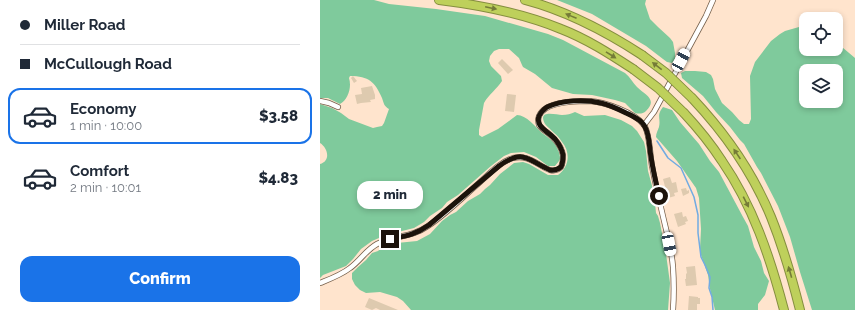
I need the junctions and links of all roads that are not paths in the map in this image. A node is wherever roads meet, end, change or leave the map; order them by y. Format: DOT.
graph roads {
  1 [pos="439,0"];
  2 [pos="525,0"];
  3 [pos="713,0"];
  4 [pos="320,101"];
  5 [pos="338,107"];
  6 [pos="644,125"];
  7 [pos="320,283"];
  8 [pos="673,310"];
  9 [pos="784,310"];
  10 [pos="800,310"];
  1 -- 9 [label="highway, one-way, bridge"];
  10 -- 2 [label="highway, one-way, bridge"];
  3 -- 6 [label="street"];
  4 -- 5 [label="street"];
  6 -- 7 [label="street"];
  6 -- 8 [label="street"];
}
